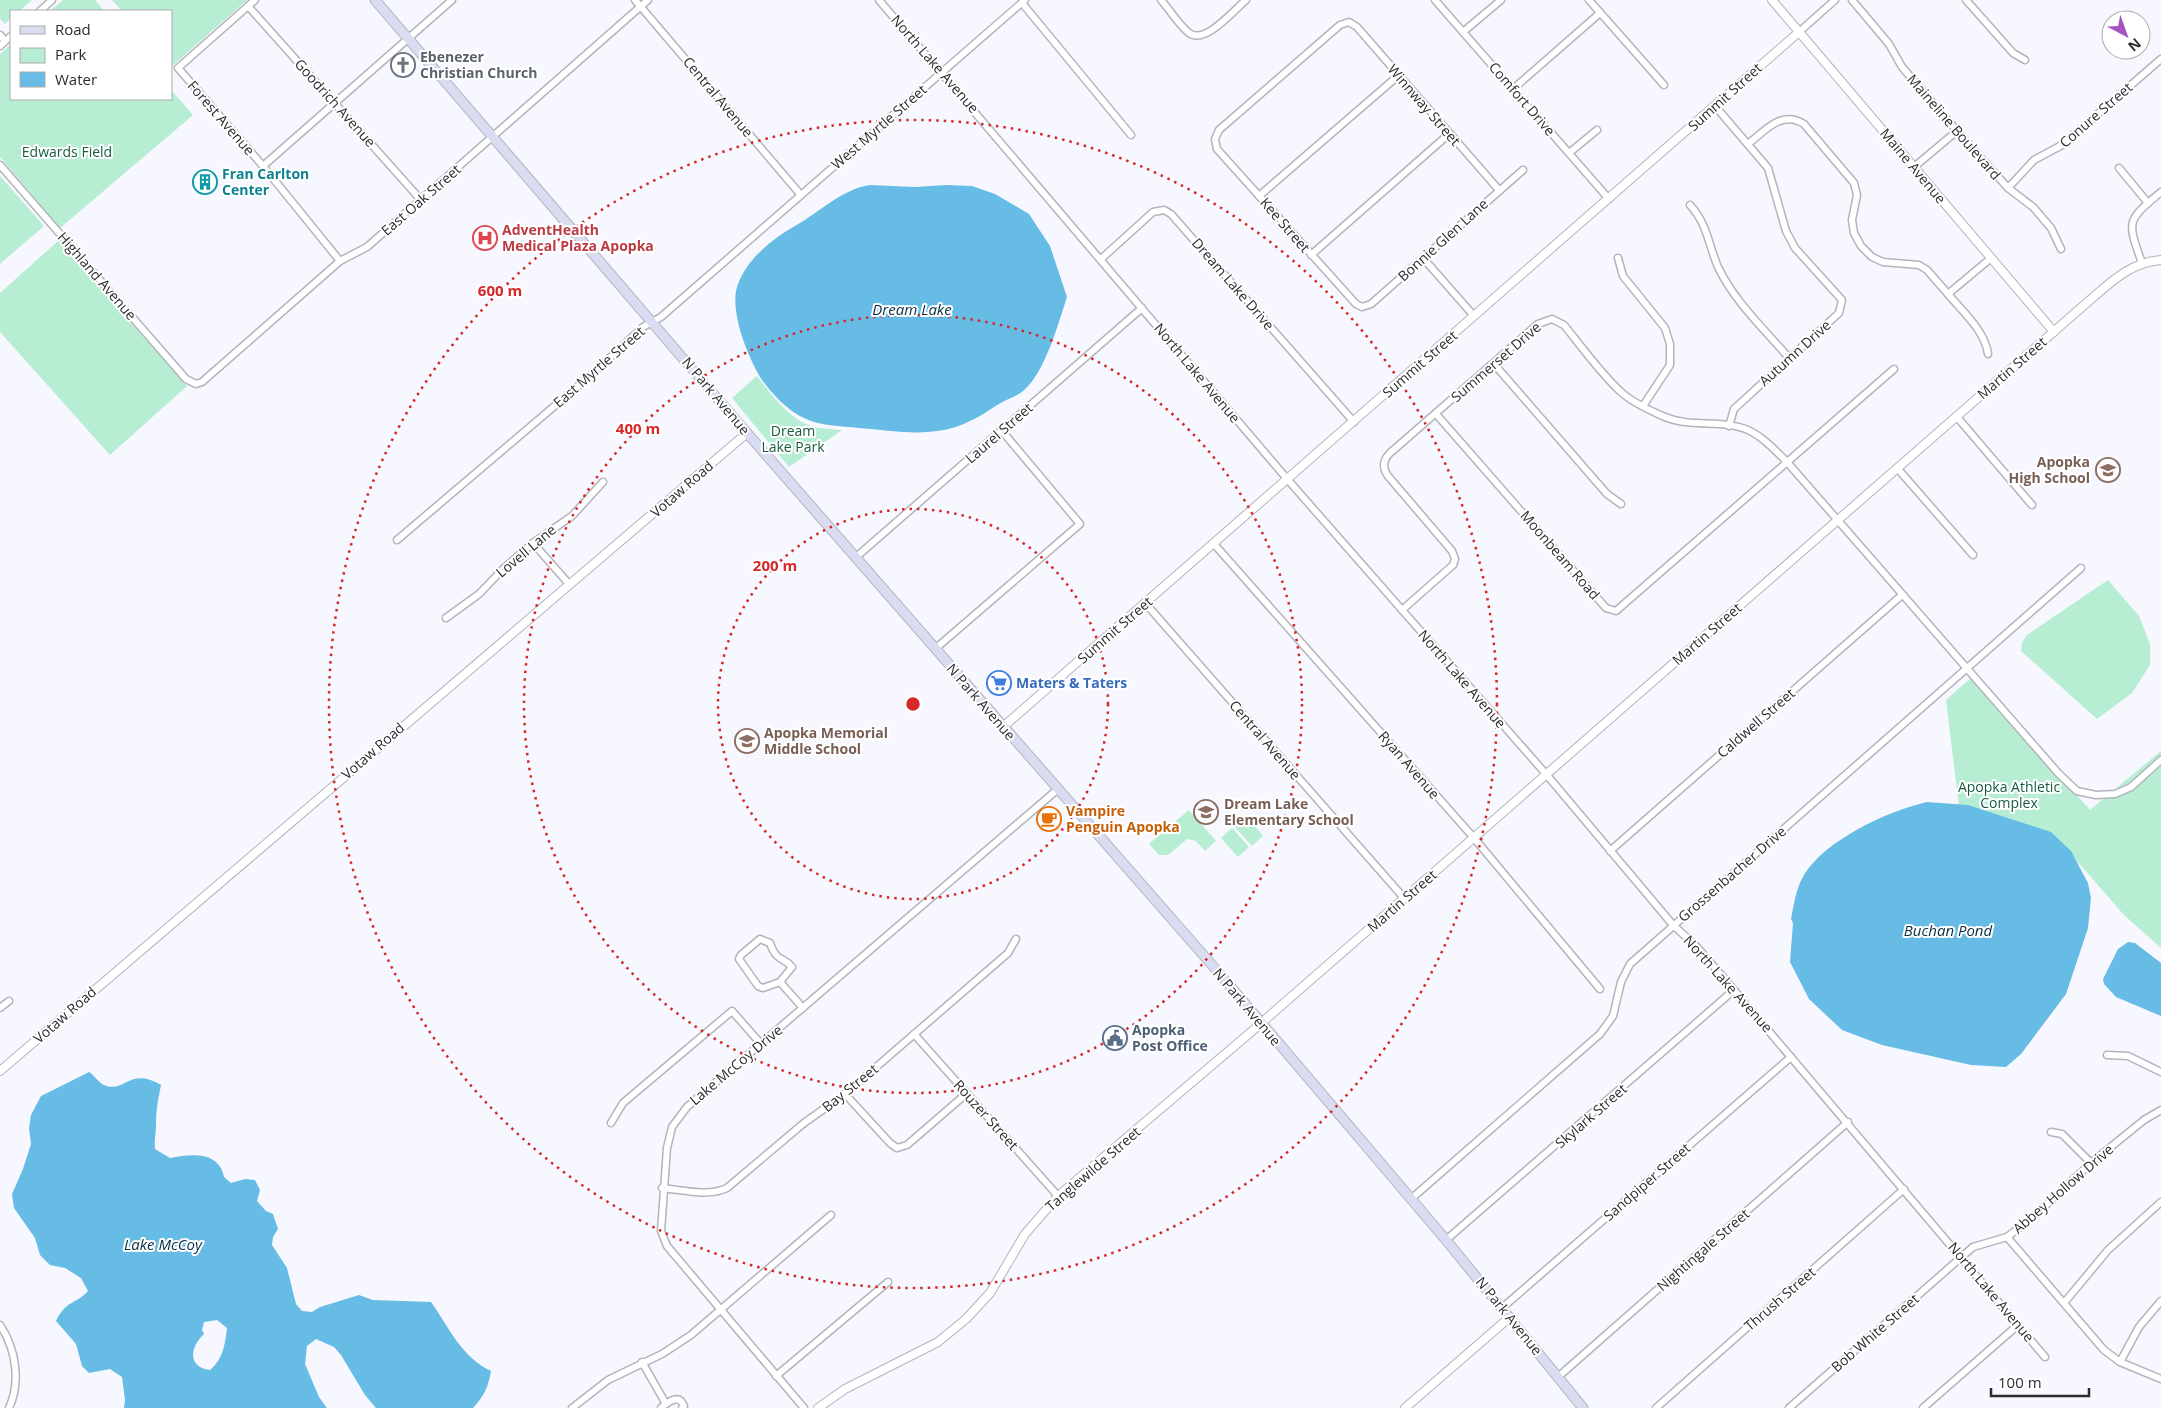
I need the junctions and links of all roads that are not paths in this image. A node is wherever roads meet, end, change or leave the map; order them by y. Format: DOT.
graph roads {
  1 [pos="52,0"];
  2 [pos="255,0"];
  3 [pos="375,0"];
  4 [pos="452,0"];
  5 [pos="635,0"];
  6 [pos="648,0"];
  7 [pos="880,0"];
  8 [pos="1161,0"];
  9 [pos="1246,0"];
  10 [pos="1435,0"];
  11 [pos="1501,0"];
  12 [pos="1589,0"];
  13 [pos="1772,0"];
  14 [pos="1835,0"];
  15 [pos="1852,0"];
  16 [pos="1966,0"];
  17 [pos="1024,1"];
  18 [pos="248,6"];
  19 [pos="641,6"];
  20 [pos="41,10"];
  21 [pos="1600,13"];
  22 [pos="1464,32"];
  23 [pos="1799,32"];
  24 [pos="0,35"];
  25 [pos="408,38"];
  26 [pos="3,43"];
  27 [pos="2161,59"];
  28 [pos="2025,60"];
  29 [pos="942,72"];
  30 [pos="1399,75"];
  31 [pos="1664,85"];
  32 [pos="1513,89"];
  33 [pos="334,102"];
  34 [pos="1715,106"];
  35 [pos="1597,130"];
  36 [pos="1957,131"];
  37 [pos="1449,134"];
  38 [pos="1131,135"];
  39 [pos="493,136"];
  40 [pos="1215,139"];
  41 [pos="1748,144"];
  42 [pos="1569,153"];
  43 [pos="0,166"];
  44 [pos="263,166"];
  45 [pos="1914,167"];
  46 [pos="2119,168"];
  47 [pos="1523,170"];
  48 [pos="2008,188"];
  49 [pos="1498,190"];
  50 [pos="2161,192"];
  51 [pos="800,194"];
  52 [pos="1259,196"];
  53 [pos="1608,199"];
  54 [pos="420,200"];
  55 [pos="2148,203"];
  56 [pos="1690,205"];
  57 [pos="2062,249"];
  58 [pos="1311,255"];
  59 [pos="1423,258"];
  60 [pos="1618,258"];
  61 [pos="1991,258"];
  62 [pos="1101,259"];
  63 [pos="2161,260"];
  64 [pos="340,261"];
  65 [pos="2142,263"];
  66 [pos="1948,294"];
  67 [pos="1362,307"];
  68 [pos="1142,308"];
  69 [pos="1474,316"];
  70 [pos="652,322"];
  71 [pos="2054,332"];
  72 [pos="1988,354"];
  73 [pos="1789,358"];
  74 [pos="1494,364"];
  75 [pos="1894,369"];
  76 [pos="196,384"];
  77 [pos="1643,406"];
  78 [pos="1436,414"];
  79 [pos="1956,417"];
  80 [pos="1354,422"];
  81 [pos="1729,426"];
  82 [pos="1002,431"];
  83 [pos="747,432"];
  84 [pos="1787,462"];
  85 [pos="1898,469"];
  86 [pos="1288,480"];
  87 [pos="603,482"];
  88 [pos="1622,504"];
  89 [pos="2032,505"];
  90 [pos="1838,520"];
  91 [pos="397,540"];
  92 [pos="533,543"];
  93 [pos="1214,544"];
  94 [pos="1973,555"];
  95 [pos="855,558"];
  96 [pos="2081,568"];
  97 [pos="569,584"];
  98 [pos="1902,595"];
  99 [pos="1146,604"];
  100 [pos="1402,610"];
  101 [pos="446,618"];
  102 [pos="935,649"];
  103 [pos="1967,669"];
  104 [pos="1004,727"];
  105 [pos="2161,760"];
  106 [pos="1546,774"];
  107 [pos="1058,789"];
  108 [pos="1474,838"];
  109 [pos="1610,851"];
  110 [pos="1404,898"];
  111 [pos="1673,925"];
  112 [pos="1016,939"];
  113 [pos="780,982"];
  114 [pos="1600,989"];
  115 [pos="1734,990"];
  116 [pos="9,1001"];
  117 [pos="0,1008"];
  118 [pos="802,1008"];
  119 [pos="1261,1023"];
  120 [pos="914,1034"];
  121 [pos="761,1044"];
  122 [pos="2106,1055"];
  123 [pos="1791,1057"];
  124 [pos="0,1070"];
  125 [pos="2161,1072"];
  126 [pos="845,1094"];
  127 [pos="966,1094"];
  128 [pos="2161,1110"];
  129 [pos="1848,1122"];
  130 [pos="611,1123"];
  131 [pos="2051,1132"];
  132 [pos="2091,1164"];
  133 [pos="662,1188"];
  134 [pos="1904,1190"];
  135 [pos="1058,1196"];
  136 [pos="1411,1199"];
  137 [pos="2161,1202"];
  138 [pos="831,1215"];
  139 [pos="2007,1237"];
  140 [pos="1446,1240"];
  141 [pos="1961,1258"];
  142 [pos="888,1282"];
  143 [pos="2161,1301"];
  144 [pos="2064,1303"];
  145 [pos="1502,1308"];
  146 [pos="720,1311"];
  147 [pos="1510,1318"];
  148 [pos="2018,1325"];
  149 [pos="0,1326"];
  150 [pos="2045,1357"];
  151 [pos="642,1362"];
  152 [pos="2120,1362"];
  153 [pos="776,1376"];
  154 [pos="1558,1377"];
  155 [pos="2161,1379"];
  156 [pos="664,1406"];
  157 [pos="9,1408"];
  158 [pos="572,1408"];
  159 [pos="682,1408"];
  160 [pos="804,1408"];
  161 [pos="818,1408"];
  162 [pos="1405,1408"];
  163 [pos="1583,1408"];
  164 [pos="1656,1408"];
  165 [pos="1789,1408"];
  166 [pos="1923,1408"];
  1 -- 20 [label="street"];
  2 -- 18 [label="street"];
  3 -- 25 [label="main road, N Park Avenue"];
  4 -- 25 [label="street"];
  5 -- 19 [label="street, Central Avenue"];
  6 -- 19 [label="street, East Oak Street"];
  7 -- 29 [label="street, North Lake Avenue"];
  8 -- 9 [label="street"];
  10 -- 22 [label="street, Comfort Drive"];
  11 -- 22 [label="street"];
  12 -- 21 [label="street"];
  13 -- 23 [label="street, Maine Avenue"];
  14 -- 23 [label="street, Summit Street"];
  15 -- 36 [label="street, Maineline Boulevard"];
  16 -- 28 [label="street"];
  17 -- 29 [label="street, West Myrtle Street"];
  17 -- 38 [label="street"];
  18 -- 33 [label="street, Goodrich Avenue"];
  18 -- 44 [label="street, Forest Avenue"];
  19 -- 39 [label="street, East Oak Street"];
  19 -- 51 [label="street, Central Avenue"];
  21 -- 31 [label="street"];
  21 -- 32 [label="street"];
  22 -- 32 [label="street, Comfort Drive"];
  23 -- 34 [label="street, Summit Street"];
  23 -- 45 [label="street, Maine Avenue"];
  24 -- 26 [label="street"];
  25 -- 33 [label="street"];
  25 -- 39 [label="main road, N Park Avenue"];
  27 -- 48 [label="street, Conure Street"];
  29 -- 51 [label="street, West Myrtle Street"];
  29 -- 62 [label="street, North Lake Avenue"];
  30 -- 37 [label="street, Winnway Street"];
  30 -- 40 [label="street, Winnway Street"];
  30 -- 52 [label="street"];
  32 -- 42 [label="street, Comfort Drive"];
  33 -- 44 [label="street"];
  33 -- 54 [label="street, Goodrich Avenue"];
  34 -- 41 [label="street, Autumn Drive"];
  34 -- 53 [label="street, Summit Street"];
  35 -- 42 [label="street"];
  36 -- 45 [label="street"];
  36 -- 48 [label="street, Maineline Boulevard"];
  37 -- 49 [label="street, Winnway Street"];
  37 -- 58 [label="street"];
  39 -- 54 [label="street, East Oak Street"];
  39 -- 70 [label="main road, N Park Avenue"];
  40 -- 52 [label="street, Kee Street"];
  41 -- 66 [label="street"];
  41 -- 73 [label="street, Autumn Drive"];
  42 -- 53 [label="street, Comfort Drive"];
  43 -- 76 [label="street, Highland Avenue"];
  44 -- 64 [label="street, Forest Avenue"];
  45 -- 61 [label="street, Maine Avenue"];
  46 -- 55 [label="street"];
  47 -- 49 [label="street, Bonnie Glen Lane"];
  48 -- 57 [label="street, Maineline Boulevard"];
  49 -- 59 [label="street, Bonnie Glen Lane"];
  50 -- 55 [label="street"];
  51 -- 70 [label="street, East Myrtle Street"];
  52 -- 58 [label="street, Kee Street"];
  53 -- 69 [label="street, Summit Street"];
  54 -- 64 [label="street, East Oak Street"];
  55 -- 65 [label="street"];
  56 -- 73 [label="street"];
  58 -- 67 [label="street, Kee Street"];
  59 -- 67 [label="street, Bonnie Glen Lane"];
  59 -- 69 [label="street"];
  60 -- 77 [label="street"];
  61 -- 66 [label="street"];
  61 -- 71 [label="street, Maine Avenue"];
  62 -- 68 [label="street, North Lake Avenue"];
  62 -- 80 [label="street, Dream Lake Drive"];
  63 -- 65 [label="street, Martin Street"];
  64 -- 76 [label="street, East Oak Street"];
  65 -- 71 [label="street, Martin Street"];
  66 -- 72 [label="street"];
  68 -- 82 [label="street, Laurel Street"];
  68 -- 86 [label="street, North Lake Avenue"];
  69 -- 80 [label="street, Summit Street"];
  70 -- 83 [label="main road, N Park Avenue"];
  70 -- 91 [label="street, East Myrtle Street"];
  71 -- 79 [label="street, Martin Street"];
  73 -- 81 [label="street, Autumn Drive"];
  74 -- 77 [label="street, Summerset Drive"];
  74 -- 78 [label="street, Summerset Drive"];
  74 -- 88 [label="street"];
  75 -- 84 [label="street"];
  77 -- 81 [label="street, Summerset Drive"];
  78 -- 84 [label="street, Moonbeam Road"];
  78 -- 100 [label="street, Summerset Drive"];
  79 -- 85 [label="street, Martin Street"];
  79 -- 89 [label="street"];
  80 -- 86 [label="street, Summit Street"];
  81 -- 84 [label="street, Summerset Drive"];
  82 -- 95 [label="street, Laurel Street"];
  82 -- 102 [label="street"];
  83 -- 95 [label="main road, N Park Avenue"];
  83 -- 97 [label="street, Votaw Road"];
  84 -- 90 [label="street, Summerset Drive"];
  85 -- 90 [label="street, Martin Street"];
  85 -- 94 [label="street"];
  86 -- 93 [label="street, Summit Street"];
  86 -- 100 [label="street, North Lake Avenue"];
  87 -- 92 [label="street, Lovell Lane"];
  90 -- 98 [label="street, Summerset Drive"];
  90 -- 106 [label="street, Martin Street"];
  92 -- 97 [label="street"];
  92 -- 101 [label="street, Lovell Lane"];
  93 -- 99 [label="street, Summit Street"];
  93 -- 108 [label="street, Ryan Avenue"];
  95 -- 102 [label="main road, N Park Avenue"];
  96 -- 103 [label="street, Grossenbacher Drive"];
  97 -- 124 [label="street, Votaw Road"];
  98 -- 103 [label="street, Summerset Drive"];
  98 -- 109 [label="street, Caldwell Street"];
  99 -- 104 [label="street, Summit Street"];
  99 -- 110 [label="street, Central Avenue"];
  100 -- 106 [label="street, North Lake Avenue"];
  102 -- 104 [label="main road, N Park Avenue"];
  103 -- 105 [label="street, Summerset Drive"];
  103 -- 111 [label="street, Grossenbacher Drive"];
  104 -- 107 [label="main road, N Park Avenue"];
  106 -- 108 [label="street, Martin Street"];
  106 -- 109 [label="street, North Lake Avenue"];
  107 -- 118 [label="street, Lake McCoy Drive"];
  107 -- 119 [label="main road, N Park Avenue"];
  108 -- 110 [label="street, Martin Street"];
  108 -- 114 [label="street, Ryan Avenue"];
  109 -- 111 [label="street, North Lake Avenue"];
  110 -- 119 [label="street, Martin Street"];
  111 -- 115 [label="street, North Lake Avenue"];
  111 -- 136 [label="street, Grossenbacher Drive"];
  112 -- 120 [label="street, Bay Street"];
  113 -- 113 [label="street"];
  113 -- 118 [label="street"];
  115 -- 123 [label="street, North Lake Avenue"];
  115 -- 140 [label="street, Skylark Street"];
  116 -- 117 [label="street"];
  118 -- 121 [label="street, Lake McCoy Drive"];
  119 -- 135 [label="street, Tanglewilde Street"];
  119 -- 136 [label="main road, N Park Avenue"];
  120 -- 126 [label="street, Bay Street"];
  120 -- 127 [label="street, Rouzer Street"];
  121 -- 130 [label="street"];
  121 -- 133 [label="street, Lake McCoy Drive"];
  122 -- 125 [label="street"];
  123 -- 129 [label="street, North Lake Avenue"];
  123 -- 145 [label="street, Sandpiper Street"];
  126 -- 127 [label="street"];
  126 -- 133 [label="street, Bay Street"];
  127 -- 135 [label="street, Rouzer Street"];
  128 -- 132 [label="street, Abbey Hollow Drive"];
  129 -- 134 [label="street, North Lake Avenue"];
  129 -- 154 [label="street, Nightingale Street"];
  131 -- 132 [label="street"];
  132 -- 139 [label="street, Abbey Hollow Drive"];
  133 -- 146 [label="street, Lake McCoy Drive"];
  134 -- 141 [label="street, North Lake Avenue"];
  134 -- 164 [label="street, Thrush Street"];
  135 -- 161 [label="street, Tanglewilde Street"];
  136 -- 140 [label="main road, N Park Avenue"];
  137 -- 144 [label="street"];
  138 -- 146 [label="street"];
  139 -- 141 [label="street, Abbey Hollow Drive"];
  139 -- 144 [label="street"];
  140 -- 145 [label="main road, N Park Avenue"];
  141 -- 148 [label="street, North Lake Avenue"];
  141 -- 165 [label="street, Bob White Street"];
  142 -- 153 [label="street"];
  143 -- 152 [label="street"];
  144 -- 152 [label="street"];
  145 -- 147 [label="main road, N Park Avenue"];
  146 -- 151 [label="street"];
  146 -- 153 [label="street, Lake McCoy Drive"];
  147 -- 154 [label="main road, N Park Avenue"];
  147 -- 162 [label="street"];
  148 -- 150 [label="street, North Lake Avenue"];
  148 -- 166 [label="street"];
  149 -- 157 [label="street"];
  151 -- 156 [label="street"];
  151 -- 158 [label="street"];
  152 -- 155 [label="street"];
  153 -- 160 [label="street, Lake McCoy Drive"];
  154 -- 163 [label="main road, N Park Avenue"];
  156 -- 159 [label="street"];
}
